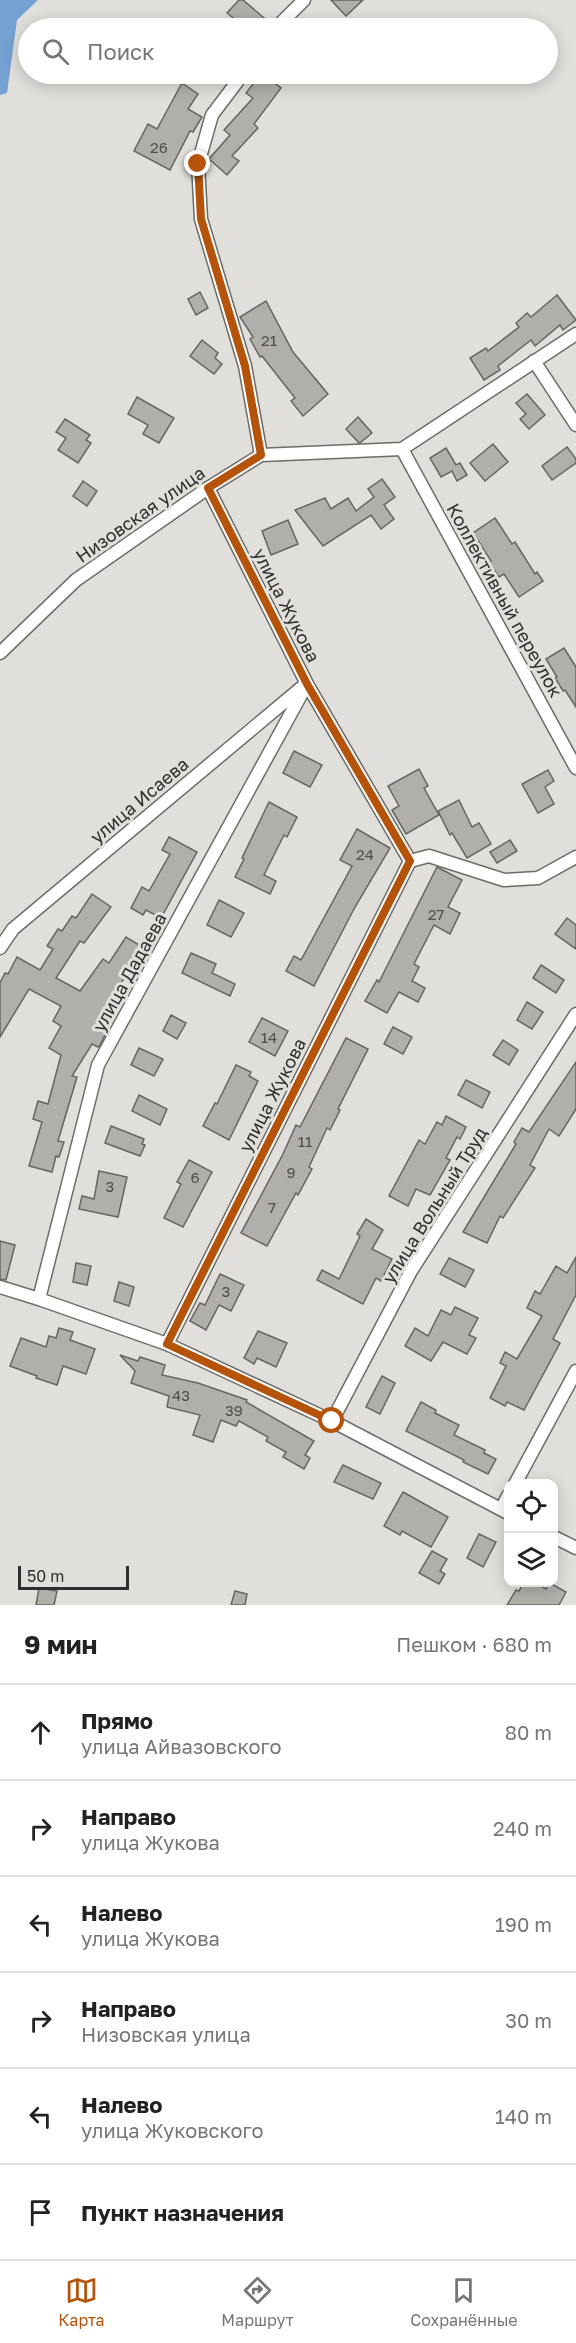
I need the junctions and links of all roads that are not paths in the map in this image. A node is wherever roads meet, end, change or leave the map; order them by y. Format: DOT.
graph roads {
  1 [pos="304,0"];
  2 [pos="286,18"];
  3 [pos="235,84"];
  4 [pos="576,334"];
  5 [pos="534,361"];
  6 [pos="576,425"];
  7 [pos="402,449"];
  8 [pos="261,455"];
  9 [pos="208,488"];
  10 [pos="0,653"];
  11 [pos="307,684"];
  12 [pos="576,768"];
  13 [pos="576,857"];
  14 [pos="410,861"];
  15 [pos="0,948"];
  16 [pos="576,1014"];
  17 [pos="0,1287"];
  18 [pos="39,1299"];
  19 [pos="167,1344"];
  20 [pos="576,1371"];
  21 [pos="332,1421"];
  22 [pos="518,1479"];
  23 [pos="504,1510"];
  24 [pos="558,1539"];
  25 [pos="576,1548"];
  1 -- 2 [label="street"];
  3 -- 8 [label="street"];
  4 -- 5 [label="street"];
  5 -- 6 [label="street"];
  5 -- 7 [label="street"];
  7 -- 8 [label="street, Низовская улица"];
  7 -- 12 [label="street, Коллективный переулок"];
  8 -- 9 [label="street, Низовская улица"];
  9 -- 10 [label="street, Низовская улица"];
  9 -- 11 [label="street, улица Жукова"];
  11 -- 14 [label="street, улица Жукова"];
  11 -- 15 [label="street, улица Исаева"];
  11 -- 18 [label="street, улица Дадаева"];
  13 -- 14 [label="street"];
  14 -- 19 [label="street, улица Жукова"];
  16 -- 21 [label="street, улица Вольный Труд"];
  17 -- 18 [label="street"];
  18 -- 19 [label="street"];
  19 -- 21 [label="street"];
  20 -- 22 [label="street"];
  21 -- 23 [label="street"];
  24 -- 25 [label="street"];
}
